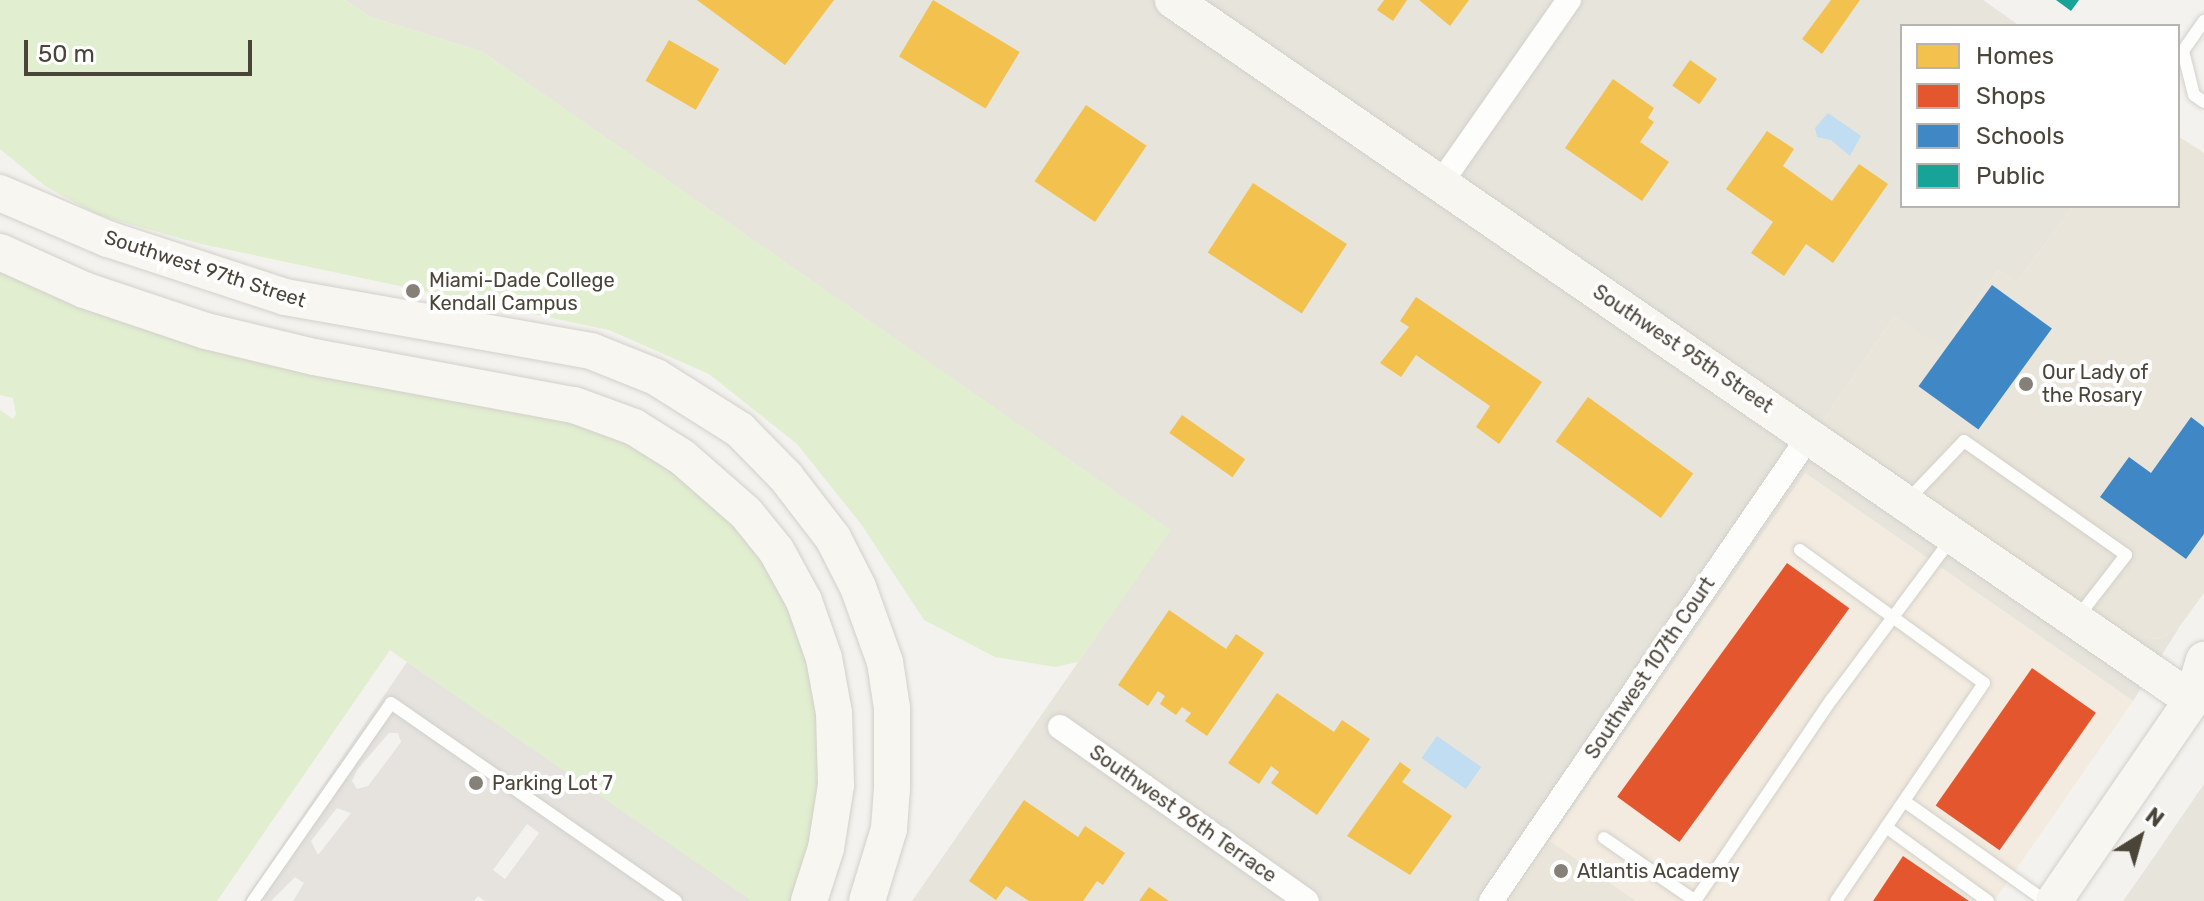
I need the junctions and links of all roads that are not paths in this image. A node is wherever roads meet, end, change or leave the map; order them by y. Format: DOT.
graph roads {
  1 [pos="1173,0"];
  2 [pos="1569,0"];
  3 [pos="2204,21"];
  4 [pos="2204,102"];
  5 [pos="1440,184"];
  6 [pos="0,193"];
  7 [pos="0,252"];
  8 [pos="247,285"];
  9 [pos="103,296"];
  10 [pos="1810,435"];
  11 [pos="1906,502"];
  12 [pos="1954,535"];
  13 [pos="1800,550"];
  14 [pos="1894,617"];
  15 [pos="2075,620"];
  16 [pos="2204,660"];
  17 [pos="2198,696"];
  18 [pos="1060,727"];
  19 [pos="1904,801"];
  20 [pos="1886,827"];
  21 [pos="1604,838"];
  22 [pos="253,901"];
  23 [pos="676,901"];
  24 [pos="809,901"];
  25 [pos="867,901"];
  26 [pos="1307,901"];
  27 [pos="1491,901"];
  28 [pos="1695,901"];
  29 [pos="1836,901"];
  30 [pos="1988,901"];
  31 [pos="2045,901"];
  32 [pos="2054,901"];
  1 -- 5 [label="street, Southwest 95th Street"];
  2 -- 5 [label="street"];
  3 -- 4 [label="lane"];
  5 -- 10 [label="street, Southwest 95th Street"];
  6 -- 8 [label="street, Southwest 97th Street"];
  7 -- 9 [label="street"];
  8 -- 9 [label="street"];
  8 -- 25 [label="street, Southwest 97th Street"];
  9 -- 24 [label="street"];
  10 -- 11 [label="street, Southwest 95th Street"];
  10 -- 27 [label="street, Southwest 107th Court"];
  11 -- 12 [label="street, Southwest 95th Street"];
  11 -- 15 [label="lane"];
  12 -- 14 [label="lane"];
  12 -- 15 [label="street, Southwest 95th Street"];
  13 -- 14 [label="lane"];
  14 -- 19 [label="lane"];
  14 -- 28 [label="lane"];
  15 -- 17 [label="street, Southwest 95th Street"];
  16 -- 17 [label="street"];
  17 -- 32 [label="street"];
  18 -- 26 [label="street, Southwest 96th Terrace"];
  19 -- 20 [label="lane"];
  19 -- 31 [label="lane"];
  20 -- 29 [label="lane"];
  20 -- 30 [label="lane"];
  21 -- 28 [label="lane"];
  22 -- 23 [label="lane"];
}
